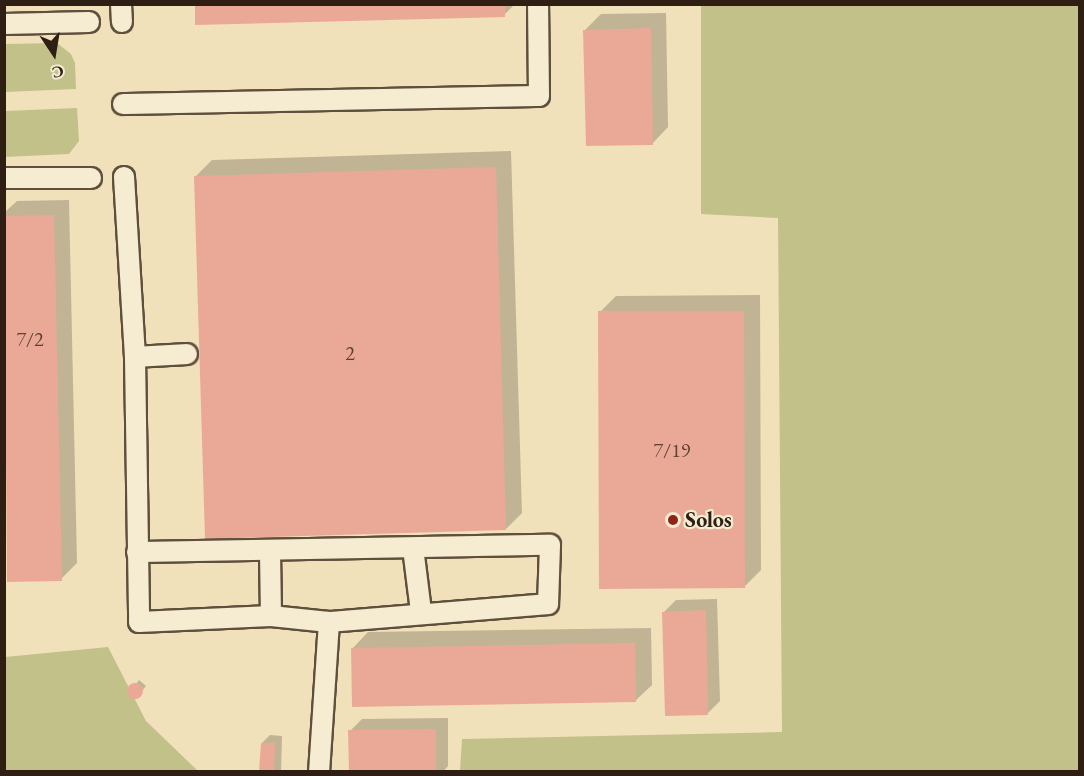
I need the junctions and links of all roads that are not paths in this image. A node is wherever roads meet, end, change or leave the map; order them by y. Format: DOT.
graph roads {
  1 [pos="538,4"];
  2 [pos="89,22"];
  3 [pos="4,24"];
  4 [pos="123,104"];
  5 [pos="124,177"];
  6 [pos="4,178"];
  7 [pos="91,178"];
  8 [pos="188,354"];
  9 [pos="135,357"];
  10 [pos="413,548"];
  11 [pos="137,552"];
  12 [pos="270,552"];
  13 [pos="421,611"];
  14 [pos="271,616"];
  15 [pos="329,622"];
  16 [pos="319,771"];
  1 -- 4 [label="lane"];
  2 -- 3 [label="lane"];
  5 -- 9 [label="lane"];
  6 -- 7 [label="lane"];
  8 -- 9 [label="lane"];
  9 -- 11 [label="lane"];
  10 -- 12 [label="lane"];
  10 -- 13 [label="lane"];
  10 -- 13 [label="lane"];
  11 -- 12 [label="lane"];
  11 -- 14 [label="lane"];
  12 -- 14 [label="lane"];
  13 -- 15 [label="lane"];
  14 -- 15 [label="lane"];
  15 -- 16 [label="lane"];
}
